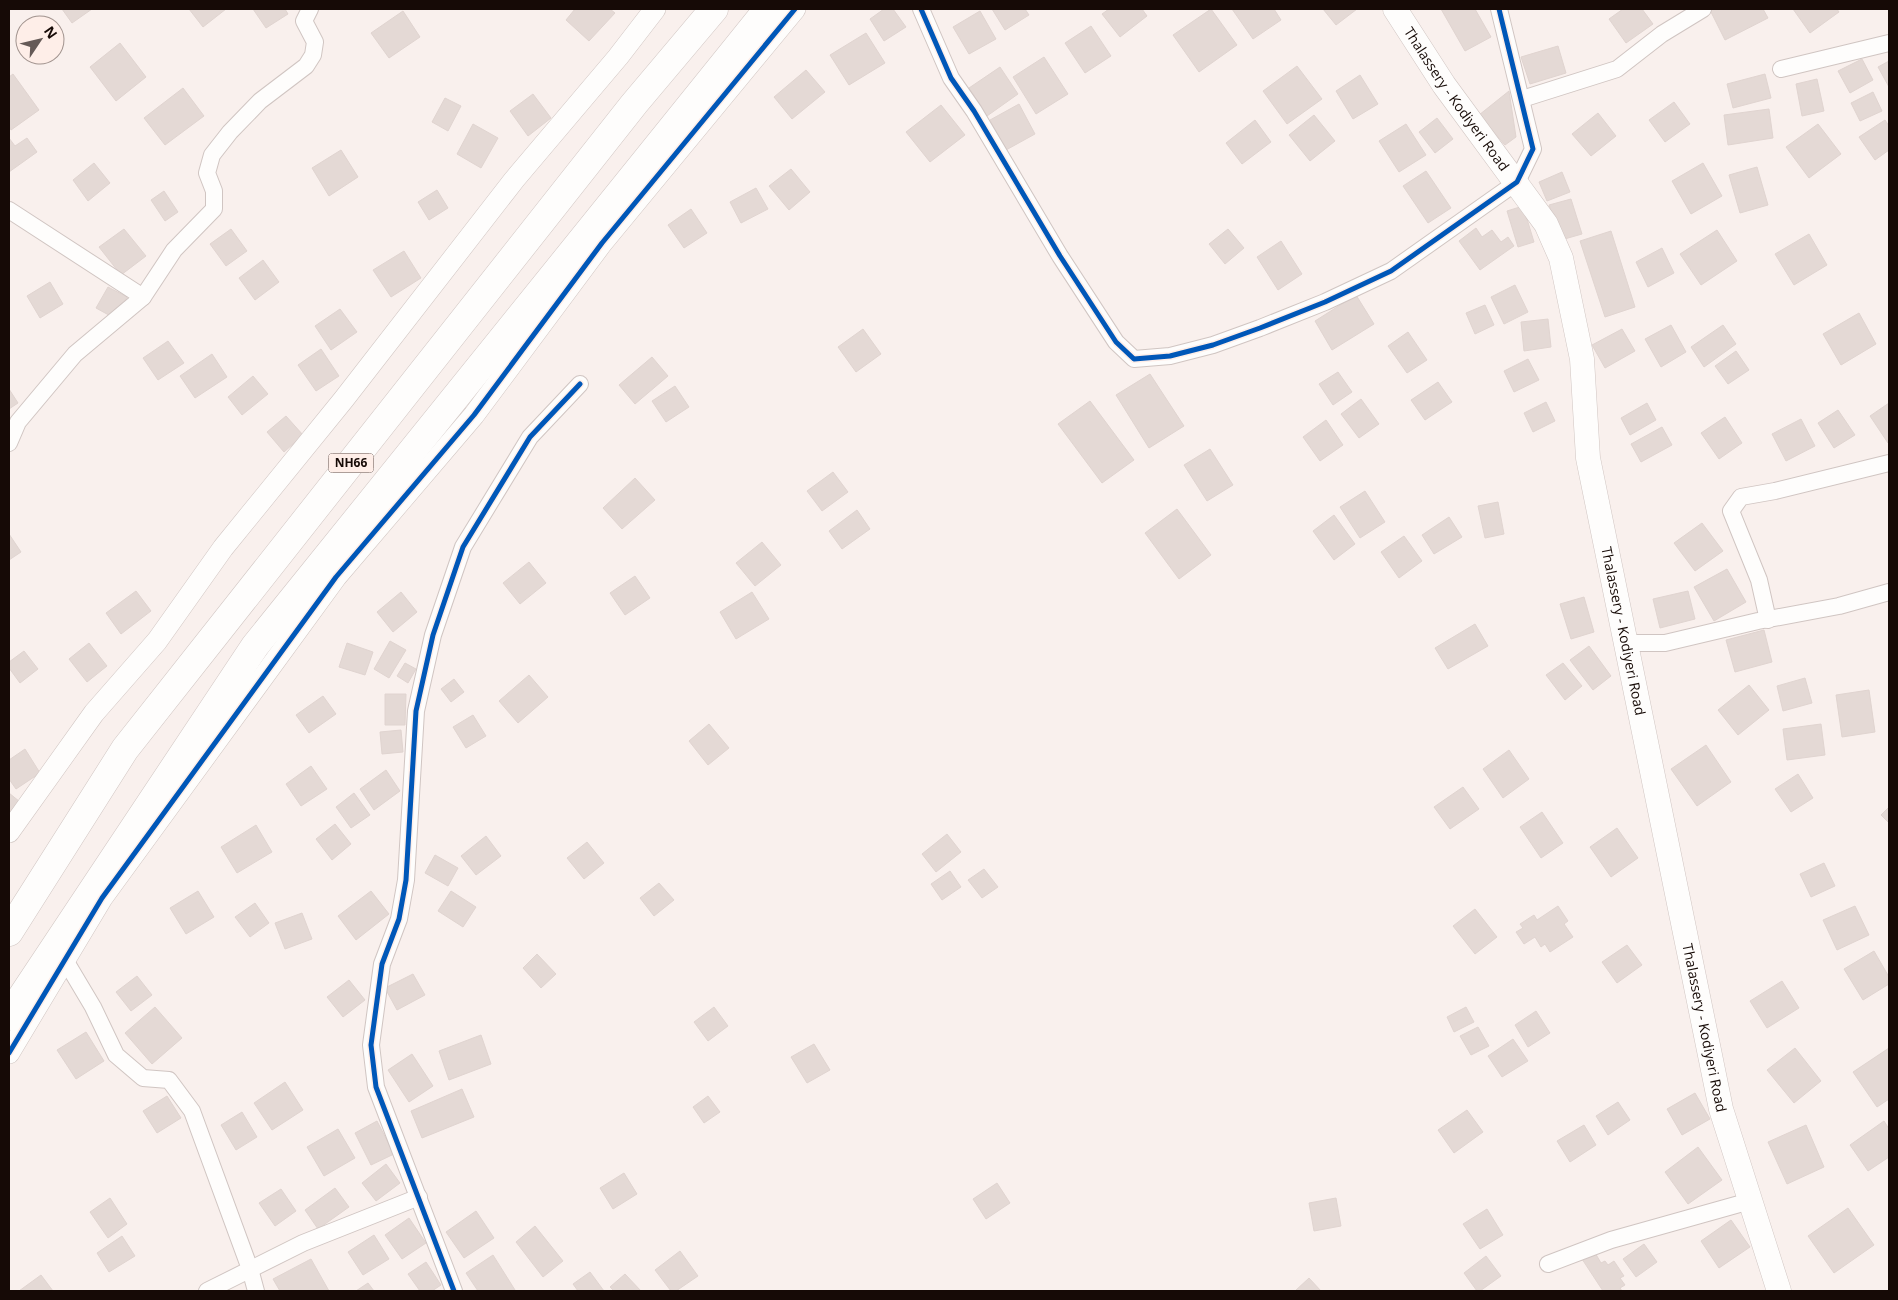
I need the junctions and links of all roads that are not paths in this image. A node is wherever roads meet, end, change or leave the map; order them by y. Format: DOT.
graph roads {
  1 [pos="310,9"];
  2 [pos="655,9"];
  3 [pos="714,9"];
  4 [pos="768,9"];
  5 [pos="795,9"];
  6 [pos="921,9"];
  7 [pos="1395,9"];
  8 [pos="1499,9"];
  9 [pos="1703,9"];
  10 [pos="1889,43"];
  11 [pos="1780,69"];
  12 [pos="1522,99"];
  13 [pos="1517,182"];
  14 [pos="9,210"];
  15 [pos="143,297"];
  16 [pos="580,384"];
  17 [pos="9,443"];
  18 [pos="1889,463"];
  19 [pos="1889,592"];
  20 [pos="1768,620"];
  21 [pos="1626,643"];
  22 [pos="9,832"];
  23 [pos="9,932"];
  24 [pos="65,960"];
  25 [pos="9,1016"];
  26 [pos="9,1053"];
  27 [pos="419,1197"];
  28 [pos="1750,1201"];
  29 [pos="1548,1264"];
  30 [pos="250,1269"];
  31 [pos="207,1291"];
  32 [pos="256,1291"];
  33 [pos="454,1291"];
  34 [pos="1779,1291"];
  1 -- 15 [label="street"];
  2 -- 22 [label="street"];
  3 -- 23 [label="highway, NH66"];
  4 -- 25 [label="highway, NH66"];
  5 -- 24 [label="street"];
  6 -- 13 [label="street"];
  7 -- 13 [label="main road, Thalassery - Kodiyeri Road"];
  8 -- 12 [label="street"];
  9 -- 12 [label="street"];
  10 -- 11 [label="street"];
  12 -- 13 [label="street"];
  13 -- 21 [label="main road, Thalassery - Kodiyeri Road"];
  14 -- 15 [label="street"];
  15 -- 17 [label="street"];
  16 -- 27 [label="street"];
  18 -- 20 [label="street"];
  19 -- 20 [label="street"];
  20 -- 21 [label="street"];
  21 -- 28 [label="main road, Thalassery - Kodiyeri Road"];
  24 -- 26 [label="street"];
  24 -- 30 [label="street"];
  27 -- 30 [label="street"];
  27 -- 33 [label="street"];
  28 -- 29 [label="street"];
  28 -- 34 [label="main road, Thalassery - Kodiyeri Road"];
  30 -- 31 [label="street"];
  30 -- 32 [label="street"];
}
